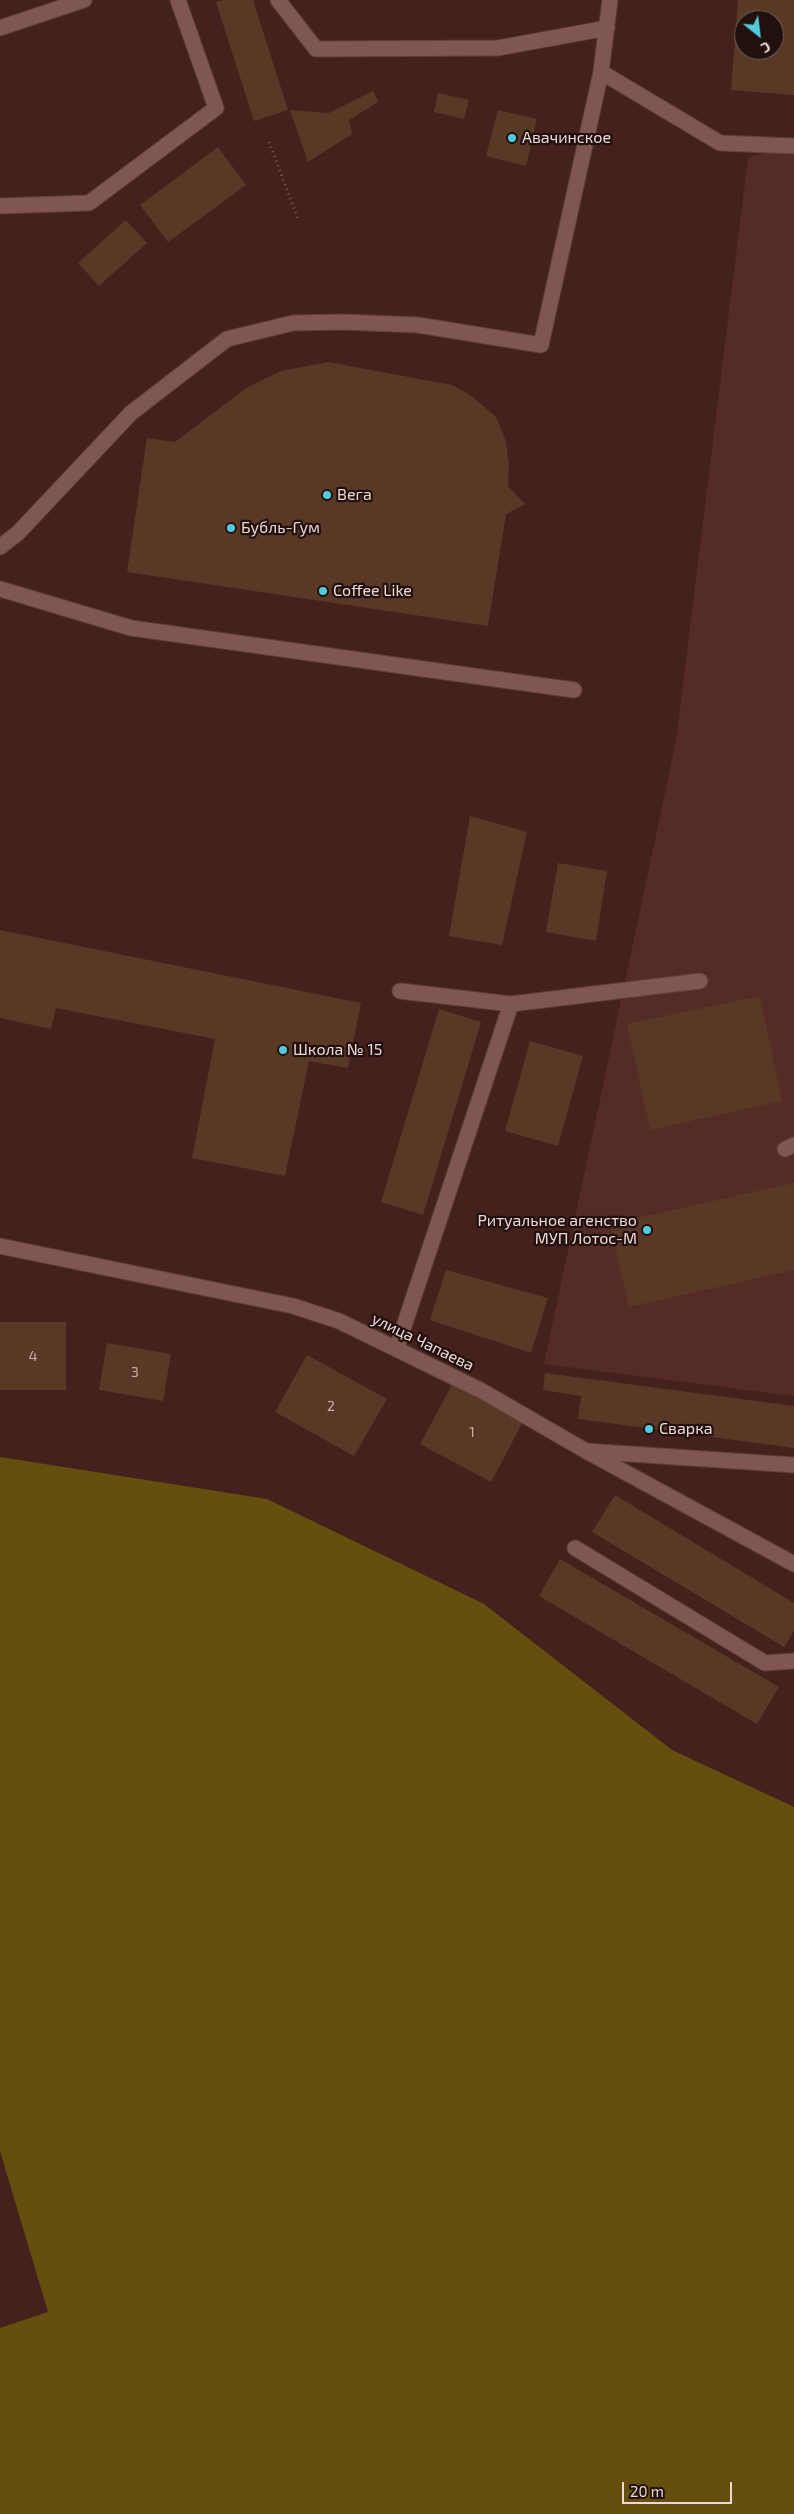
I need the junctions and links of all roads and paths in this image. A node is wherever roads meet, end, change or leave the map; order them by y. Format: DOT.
graph roads {
  1 [pos="84,0"];
  2 [pos="178,0"];
  3 [pos="278,0"];
  4 [pos="610,0"];
  5 [pos="0,28"];
  6 [pos="607,28"];
  7 [pos="601,72"];
  8 [pos="269,142"];
  9 [pos="794,146"];
  10 [pos="0,206"];
  11 [pos="298,219"];
  12 [pos="0,547"];
  13 [pos="0,588"];
  14 [pos="574,690"];
  15 [pos="700,981"];
  16 [pos="400,991"];
  17 [pos="511,1004"];
  18 [pos="0,1246"];
  19 [pos="397,1347"];
  20 [pos="586,1451"];
  21 [pos="794,1465"];
  22 [pos="575,1548"];
  23 [pos="794,1564"];
  24 [pos="794,1661"];
  1 -- 5 [label="street"];
  2 -- 10 [label="street"];
  3 -- 6 [label="street"];
  4 -- 6 [label="street"];
  6 -- 7 [label="street"];
  7 -- 9 [label="street"];
  7 -- 12 [label="street"];
  8 -- 11 [label="path"];
  13 -- 14 [label="street"];
  15 -- 17 [label="street"];
  16 -- 17 [label="street"];
  17 -- 19 [label="street"];
  18 -- 19 [label="street, улица Чапаева"];
  19 -- 20 [label="street, улица Чапаева"];
  20 -- 21 [label="street"];
  20 -- 23 [label="street, улица Чапаева"];
  22 -- 24 [label="street"];
}
